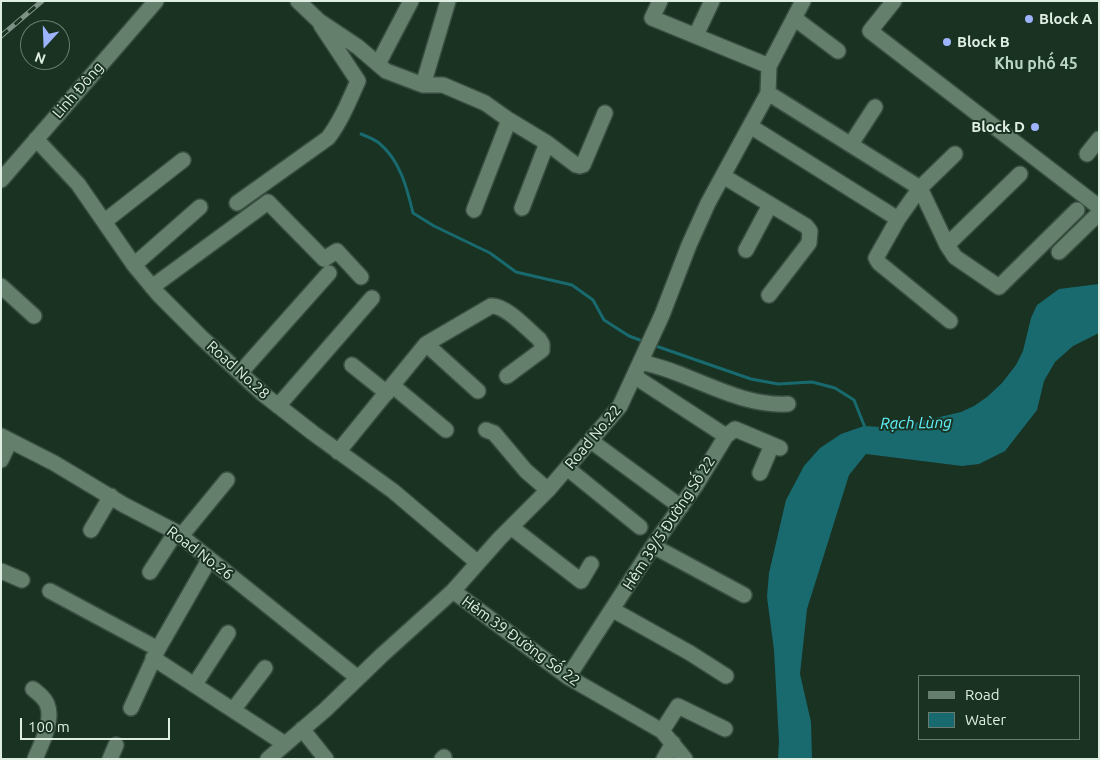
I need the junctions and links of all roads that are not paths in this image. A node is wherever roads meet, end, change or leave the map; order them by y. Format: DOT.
graph roads {
  1 [pos="156,1"];
  2 [pos="298,1"];
  3 [pos="411,1"];
  4 [pos="448,1"];
  5 [pos="660,1"];
  6 [pos="712,1"];
  7 [pos="803,1"];
  8 [pos="894,1"];
  9 [pos="794,18"];
  10 [pos="319,21"];
  11 [pos="696,35"];
  12 [pos="838,52"];
  13 [pos="378,64"];
  14 [pos="769,66"];
  15 [pos="423,84"];
  16 [pos="768,93"];
  17 [pos="875,107"];
  18 [pos="606,113"];
  19 [pos="509,120"];
  20 [pos="750,126"];
  21 [pos="36,139"];
  22 [pos="1099,140"];
  23 [pos="547,143"];
  24 [pos="851,144"];
  25 [pos="955,154"];
  26 [pos="1087,154"];
  27 [pos="183,160"];
  28 [pos="1020,174"];
  29 [pos="723,176"];
  30 [pos="1,180"];
  31 [pos="920,188"];
  32 [pos="237,203"];
  33 [pos="770,205"];
  34 [pos="200,207"];
  35 [pos="1099,207"];
  36 [pos="522,208"];
  37 [pos="474,210"];
  38 [pos="1077,210"];
  39 [pos="1099,213"];
  40 [pos="898,219"];
  41 [pos="105,221"];
  42 [pos="947,245"];
  43 [pos="746,250"];
  44 [pos="1059,252"];
  45 [pos="134,265"];
  46 [pos="329,273"];
  47 [pos="361,277"];
  48 [pos="1,286"];
  49 [pos="152,287"];
  50 [pos="769,295"];
  51 [pos="372,298"];
  52 [pos="34,316"];
  53 [pos="950,321"];
  54 [pos="426,344"];
  55 [pos="643,358"];
  56 [pos="352,365"];
  57 [pos="240,373"];
  58 [pos="508,376"];
  59 [pos="634,376"];
  60 [pos="390,389"];
  61 [pos="478,392"];
  62 [pos="788,404"];
  63 [pos="278,406"];
  64 [pos="446,430"];
  65 [pos="486,430"];
  66 [pos="726,436"];
  67 [pos="6,438"];
  68 [pos="590,441"];
  69 [pos="338,452"];
  70 [pos="1,460"];
  71 [pos="567,468"];
  72 [pos="760,472"];
  73 [pos="227,480"];
  74 [pos="548,490"];
  75 [pos="111,496"];
  76 [pos="680,507"];
  77 [pos="511,527"];
  78 [pos="640,527"];
  79 [pos="91,530"];
  80 [pos="179,534"];
  81 [pos="653,546"];
  82 [pos="209,560"];
  83 [pos="478,563"];
  84 [pos="591,564"];
  85 [pos="1,571"];
  86 [pos="150,572"];
  87 [pos="22,580"];
  88 [pos="50,591"];
  89 [pos="453,591"];
  90 [pos="744,595"];
  91 [pos="613,610"];
  92 [pos="228,633"];
  93 [pos="155,654"];
  94 [pos="265,668"];
  95 [pos="726,676"];
  96 [pos="568,677"];
  97 [pos="358,678"];
  98 [pos="195,684"];
  99 [pos="33,689"];
  100 [pos="131,708"];
  101 [pos="233,710"];
  102 [pos="725,729"];
  103 [pos="302,730"];
  104 [pos="662,731"];
  105 [pos="673,743"];
  106 [pos="284,744"];
  107 [pos="35,759"];
  108 [pos="268,759"];
  109 [pos="326,759"];
  110 [pos="664,759"];
  111 [pos="685,759"];
  1 -- 21 [label="street, Linh Đông"];
  2 -- 10 [label="street"];
  3 -- 13 [label="street"];
  4 -- 15 [label="street"];
  5 -- 11 [label="street"];
  6 -- 11 [label="street"];
  7 -- 9 [label="street, Road No.22"];
  8 -- 35 [label="street"];
  9 -- 12 [label="street"];
  9 -- 14 [label="street, Road No.22"];
  10 -- 13 [label="street"];
  10 -- 32 [label="street"];
  11 -- 14 [label="street"];
  13 -- 15 [label="street"];
  14 -- 16 [label="street, Road No.22"];
  15 -- 19 [label="street"];
  16 -- 20 [label="street, Road No.22"];
  16 -- 24 [label="street"];
  17 -- 24 [label="street"];
  18 -- 23 [label="street"];
  19 -- 23 [label="street"];
  19 -- 37 [label="street"];
  20 -- 29 [label="street, Road No.22"];
  20 -- 40 [label="street"];
  21 -- 30 [label="street, Linh Đông"];
  21 -- 41 [label="street, Road No.28"];
  22 -- 26 [label="street"];
  23 -- 36 [label="street"];
  24 -- 31 [label="street"];
  25 -- 31 [label="street"];
  27 -- 41 [label="street"];
  28 -- 42 [label="street"];
  29 -- 33 [label="street"];
  29 -- 55 [label="street, Road No.22"];
  31 -- 40 [label="street"];
  31 -- 42 [label="street"];
  33 -- 43 [label="street"];
  33 -- 50 [label="street"];
  34 -- 45 [label="street"];
  38 -- 42 [label="street"];
  39 -- 44 [label="street"];
  40 -- 53 [label="street"];
  41 -- 45 [label="street, Road No.28"];
  45 -- 49 [label="street, Road No.28"];
  46 -- 57 [label="street"];
  47 -- 49 [label="street"];
  48 -- 52 [label="street"];
  49 -- 57 [label="street, Road No.28"];
  51 -- 63 [label="street"];
  54 -- 58 [label="street"];
  54 -- 60 [label="street"];
  54 -- 61 [label="street"];
  55 -- 59 [label="street, Road No.22"];
  55 -- 62 [label="street"];
  56 -- 60 [label="street"];
  57 -- 63 [label="street, Road No.28"];
  59 -- 66 [label="street"];
  59 -- 68 [label="street, Road No.22"];
  60 -- 64 [label="street"];
  60 -- 69 [label="street"];
  63 -- 69 [label="street, Road No.28"];
  65 -- 74 [label="street"];
  66 -- 72 [label="street"];
  66 -- 76 [label="street, Hẻm 39/5 Đường Số 22"];
  67 -- 70 [label="street"];
  67 -- 75 [label="street, Road No.26"];
  68 -- 71 [label="street, Road No.22"];
  68 -- 76 [label="street"];
  69 -- 83 [label="street, Road No.28"];
  71 -- 74 [label="street, Road No.22"];
  71 -- 78 [label="street"];
  73 -- 80 [label="street"];
  74 -- 77 [label="street, Road No.22"];
  75 -- 79 [label="street"];
  75 -- 80 [label="street, Road No.26"];
  76 -- 81 [label="street, Hẻm 39/5 Đường Số 22"];
  77 -- 83 [label="street, Road No.22"];
  77 -- 84 [label="street"];
  80 -- 82 [label="street, Road No.26"];
  80 -- 86 [label="street"];
  81 -- 90 [label="street"];
  81 -- 91 [label="street, Hẻm 39/5 Đường Số 22"];
  82 -- 93 [label="street"];
  82 -- 97 [label="street, Road No.26"];
  83 -- 89 [label="street, Road No.22"];
  85 -- 87 [label="street"];
  88 -- 93 [label="street"];
  89 -- 96 [label="street, Hẻm 39 Đường Số 22"];
  89 -- 97 [label="street, Road No.22"];
  91 -- 95 [label="street"];
  91 -- 96 [label="street, Hẻm 39/5 Đường Số 22"];
  92 -- 98 [label="street"];
  93 -- 98 [label="street"];
  93 -- 100 [label="street"];
  94 -- 101 [label="street"];
  96 -- 104 [label="street, Hẻm 39 Đường Số 22"];
  97 -- 103 [label="street, Road No.22"];
  98 -- 101 [label="street"];
  99 -- 107 [label="street"];
  101 -- 106 [label="street"];
  102 -- 104 [label="street"];
  103 -- 106 [label="street, Road No.22"];
  103 -- 109 [label="street"];
  104 -- 105 [label="street, Hẻm 39 Đường Số 22"];
  105 -- 110 [label="street"];
  105 -- 111 [label="street, Hẻm 39 Đường Số 22"];
  106 -- 108 [label="street, Road No.22"];
}
